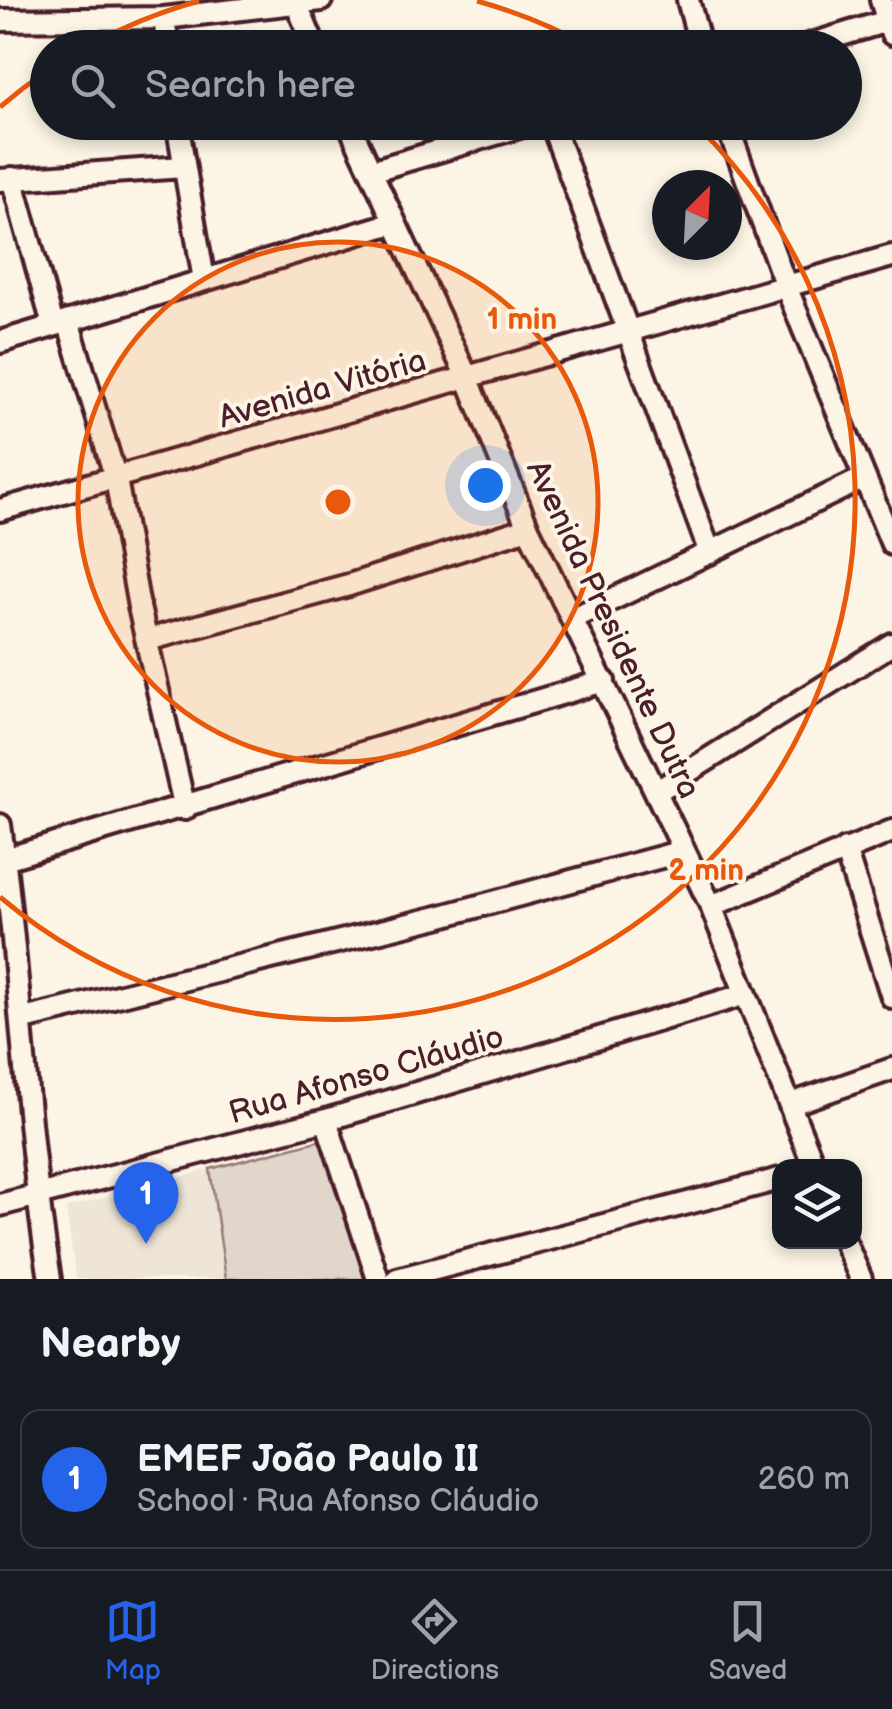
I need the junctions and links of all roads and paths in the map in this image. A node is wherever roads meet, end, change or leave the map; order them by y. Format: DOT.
graph roads {
  1 [pos="321,0"];
  2 [pos="688,0"];
  3 [pos="296,3"];
  4 [pos="164,18"];
  5 [pos="887,18"];
  6 [pos="0,20"];
  7 [pos="166,30"];
  8 [pos="307,30"];
  9 [pos="697,30"];
  10 [pos="852,30"];
  11 [pos="179,140"];
  12 [pos="356,140"];
  13 [pos="475,140"];
  14 [pos="557,140"];
  15 [pos="732,140"];
  16 [pos="182,168"];
  17 [pos="371,171"];
  18 [pos="6,179"];
  19 [pos="393,222"];
  20 [pos="892,256"];
  21 [pos="204,280"];
  22 [pos="786,289"];
  23 [pos="60,323"];
  24 [pos="624,331"];
  25 [pos="0,342"];
  26 [pos="467,377"];
  27 [pos="864,478"];
  28 [pos="116,480"];
  29 [pos="0,510"];
  30 [pos="528,528"];
  31 [pos="892,544"];
  32 [pos="710,553"];
  33 [pos="574,618"];
  34 [pos="147,640"];
  35 [pos="892,644"];
  36 [pos="604,680"];
  37 [pos="659,790"];
  38 [pos="184,809"];
  39 [pos="0,825"];
  40 [pos="892,831"];
  41 [pos="845,849"];
  42 [pos="684,851"];
  43 [pos="5,859"];
  44 [pos="711,906"];
  45 [pos="746,994"];
  46 [pos="892,997"];
  47 [pos="24,1019"];
  48 [pos="892,1069"];
  49 [pos="791,1104"];
  50 [pos="326,1120"];
  51 [pos="811,1159"];
  52 [pos="772,1181"];
  53 [pos="36,1195"];
  54 [pos="0,1205"];
  55 [pos="848,1249"];
  56 [pos="50,1279"];
  57 [pos="378,1279"];
  58 [pos="396,1279"];
  59 [pos="861,1279"];
  1 -- 3 [label="street"];
  2 -- 9 [label="street"];
  3 -- 4 [label="street"];
  3 -- 8 [label="street"];
  4 -- 6 [label="street"];
  4 -- 7 [label="street"];
  5 -- 10 [label="street"];
  11 -- 16 [label="street"];
  12 -- 17 [label="street, Avenida Presidente Dutra"];
  13 -- 17 [label="street"];
  14 -- 24 [label="street"];
  15 -- 22 [label="street"];
  16 -- 18 [label="street"];
  16 -- 21 [label="street"];
  17 -- 19 [label="street, Avenida Presidente Dutra"];
  18 -- 23 [label="street"];
  19 -- 21 [label="street"];
  19 -- 26 [label="street, Avenida Presidente Dutra"];
  20 -- 22 [label="street, Avenida Vitória"];
  21 -- 23 [label="street"];
  22 -- 24 [label="street, Avenida Vitória"];
  22 -- 27 [label="street"];
  23 -- 25 [label="street"];
  23 -- 28 [label="street"];
  24 -- 26 [label="street, Avenida Vitória"];
  24 -- 32 [label="street"];
  26 -- 28 [label="street, Avenida Vitória"];
  26 -- 30 [label="street, Avenida Presidente Dutra"];
  27 -- 31 [label="street"];
  27 -- 32 [label="street"];
  28 -- 29 [label="street, Avenida Vitória"];
  28 -- 34 [label="street"];
  30 -- 33 [label="street, Avenida Presidente Dutra"];
  30 -- 34 [label="street"];
  32 -- 33 [label="street"];
  33 -- 36 [label="street, Avenida Presidente Dutra"];
  34 -- 38 [label="street"];
  35 -- 37 [label="street"];
  36 -- 37 [label="street, Avenida Presidente Dutra"];
  36 -- 38 [label="street"];
  37 -- 42 [label="street, Avenida Presidente Dutra"];
  38 -- 43 [label="street"];
  39 -- 43 [label="street"];
  40 -- 41 [label="street"];
  41 -- 44 [label="street"];
  41 -- 46 [label="street"];
  42 -- 44 [label="street, Avenida Presidente Dutra"];
  42 -- 47 [label="street"];
  43 -- 47 [label="street"];
  44 -- 45 [label="street, Avenida Presidente Dutra"];
  45 -- 49 [label="street, Avenida Presidente Dutra"];
  45 -- 50 [label="street, Rua Afonso Cláudio"];
  47 -- 53 [label="street"];
  48 -- 49 [label="street"];
  49 -- 51 [label="street, Avenida Presidente Dutra"];
  50 -- 53 [label="street, Rua Afonso Cláudio"];
  50 -- 57 [label="street"];
  52 -- 58 [label="street"];
  53 -- 54 [label="street, Rua Afonso Cláudio"];
  53 -- 56 [label="street"];
  55 -- 59 [label="street"];
}
